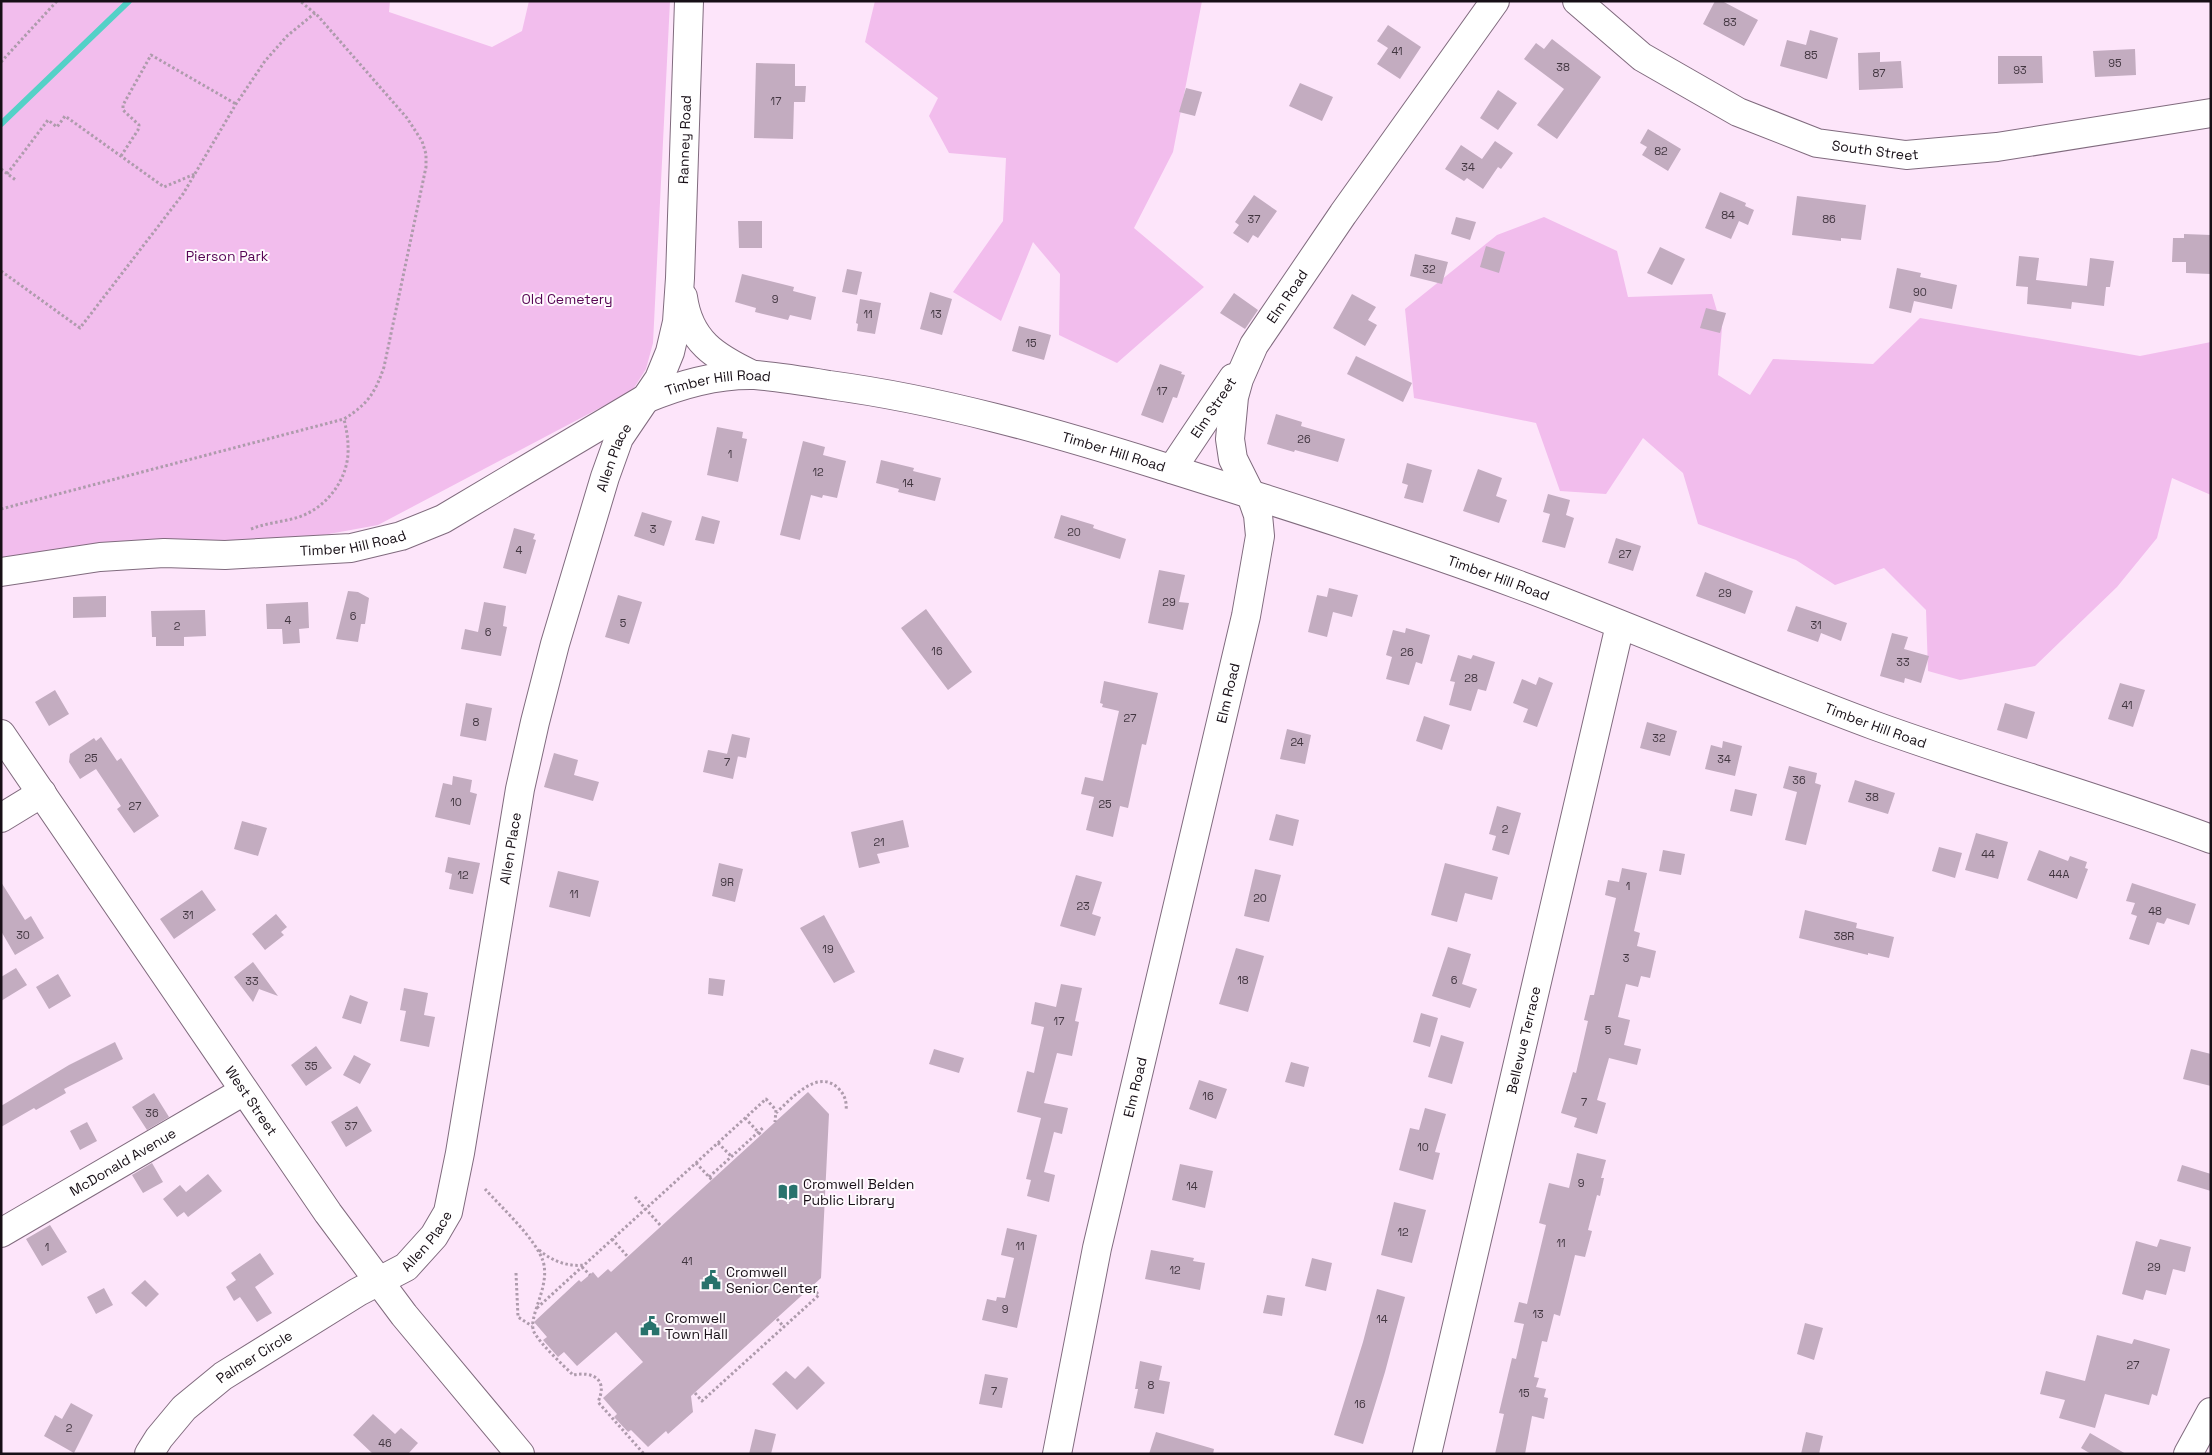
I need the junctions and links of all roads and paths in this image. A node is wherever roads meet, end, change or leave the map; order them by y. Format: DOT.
graph roads {
  1 [pos="58,1"];
  2 [pos="300,1"];
  3 [pos="689,1"];
  4 [pos="1495,1"];
  5 [pos="1577,1"];
  6 [pos="315,13"];
  7 [pos="1,62"];
  8 [pos="236,104"];
  9 [pos="2211,113"];
  10 [pos="121,156"];
  11 [pos="1,169"];
  12 [pos="7,174"];
  13 [pos="196,174"];
  14 [pos="17,181"];
  15 [pos="1,271"];
  16 [pos="680,278"];
  17 [pos="1254,345"];
  18 [pos="752,375"];
  19 [pos="642,400"];
  20 [pos="344,419"];
  21 [pos="1172,469"];
  22 [pos="1251,495"];
  23 [pos="1,509"];
  24 [pos="225,555"];
  25 [pos="1,572"];
  26 [pos="1620,625"];
  27 [pos="1,734"];
  28 [pos="42,793"];
  29 [pos="1,818"];
  30 [pos="2211,839"];
  31 [pos="244,1091"];
  32 [pos="846,1111"];
  33 [pos="776,1113"];
  34 [pos="745,1118"];
  35 [pos="775,1122"];
  36 [pos="764,1127"];
  37 [pos="759,1134"];
  38 [pos="718,1142"];
  39 [pos="732,1157"];
  40 [pos="696,1163"];
  41 [pos="485,1189"];
  42 [pos="635,1197"];
  43 [pos="646,1209"];
  44 [pos="661,1226"];
  45 [pos="1,1233"];
  46 [pos="612,1240"];
  47 [pos="538,1249"];
  48 [pos="628,1257"];
  49 [pos="584,1266"];
  50 [pos="516,1273"];
  51 [pos="590,1275"];
  52 [pos="378,1282"];
  53 [pos="811,1287"];
  54 [pos="536,1309"];
  55 [pos="777,1319"];
  56 [pos="532,1326"];
  57 [pos="784,1327"];
  58 [pos="695,1393"];
  59 [pos="2211,1412"];
  60 [pos="149,1454"];
  61 [pos="520,1454"];
  62 [pos="644,1454"];
  63 [pos="1057,1454"];
  64 [pos="1427,1454"];
  65 [pos="2188,1454"];
  1 -- 7 [label="path"];
  2 -- 6 [label="path"];
  3 -- 16 [label="street, Ranney Road"];
  4 -- 17 [label="street, Elm Road"];
  5 -- 9 [label="street, South Street"];
  6 -- 8 [label="path"];
  6 -- 20 [label="path"];
  8 -- 10 [label="path"];
  8 -- 13 [label="path"];
  10 -- 12 [label="path"];
  10 -- 13 [label="path"];
  11 -- 12 [label="path"];
  12 -- 14 [label="path"];
  13 -- 15 [label="path"];
  16 -- 18 [label="street, Ranney Road"];
  16 -- 19 [label="street, Ranney Road"];
  17 -- 21 [label="street, Elm Street"];
  17 -- 22 [label="street, Elm Road"];
  18 -- 19 [label="street, Timber Hill Road"];
  18 -- 21 [label="street, Timber Hill Road"];
  19 -- 24 [label="street, Timber Hill Road"];
  19 -- 52 [label="street, Allen Place"];
  20 -- 23 [label="path"];
  20 -- 24 [label="path"];
  21 -- 22 [label="street, Timber Hill Road"];
  22 -- 26 [label="street, Timber Hill Road"];
  22 -- 63 [label="street, Elm Road"];
  24 -- 25 [label="street, Timber Hill Road"];
  26 -- 30 [label="street, Timber Hill Road"];
  26 -- 64 [label="street, Bellevue Terrace"];
  27 -- 28 [label="street, West Street"];
  28 -- 29 [label="street"];
  28 -- 31 [label="street, West Street"];
  31 -- 45 [label="street, McDonald Avenue"];
  31 -- 52 [label="street, West Street"];
  32 -- 33 [label="path"];
  33 -- 34 [label="path"];
  33 -- 35 [label="path"];
  34 -- 37 [label="path"];
  34 -- 38 [label="path"];
  36 -- 37 [label="path"];
  37 -- 39 [label="path"];
  38 -- 39 [label="path"];
  38 -- 40 [label="path"];
  39 -- 40 [label="path"];
  40 -- 43 [label="path"];
  41 -- 47 [label="path"];
  42 -- 43 [label="path"];
  43 -- 44 [label="path"];
  43 -- 46 [label="path"];
  46 -- 48 [label="path"];
  46 -- 49 [label="path"];
  47 -- 49 [label="path"];
  47 -- 54 [label="path"];
  49 -- 51 [label="path"];
  49 -- 54 [label="path"];
  50 -- 56 [label="path"];
  52 -- 60 [label="street, Palmer Circle"];
  52 -- 61 [label="street, West Street"];
  53 -- 57 [label="path"];
  54 -- 56 [label="path"];
  55 -- 57 [label="path"];
  56 -- 62 [label="path"];
  57 -- 58 [label="path"];
  59 -- 65 [label="street"];
}
